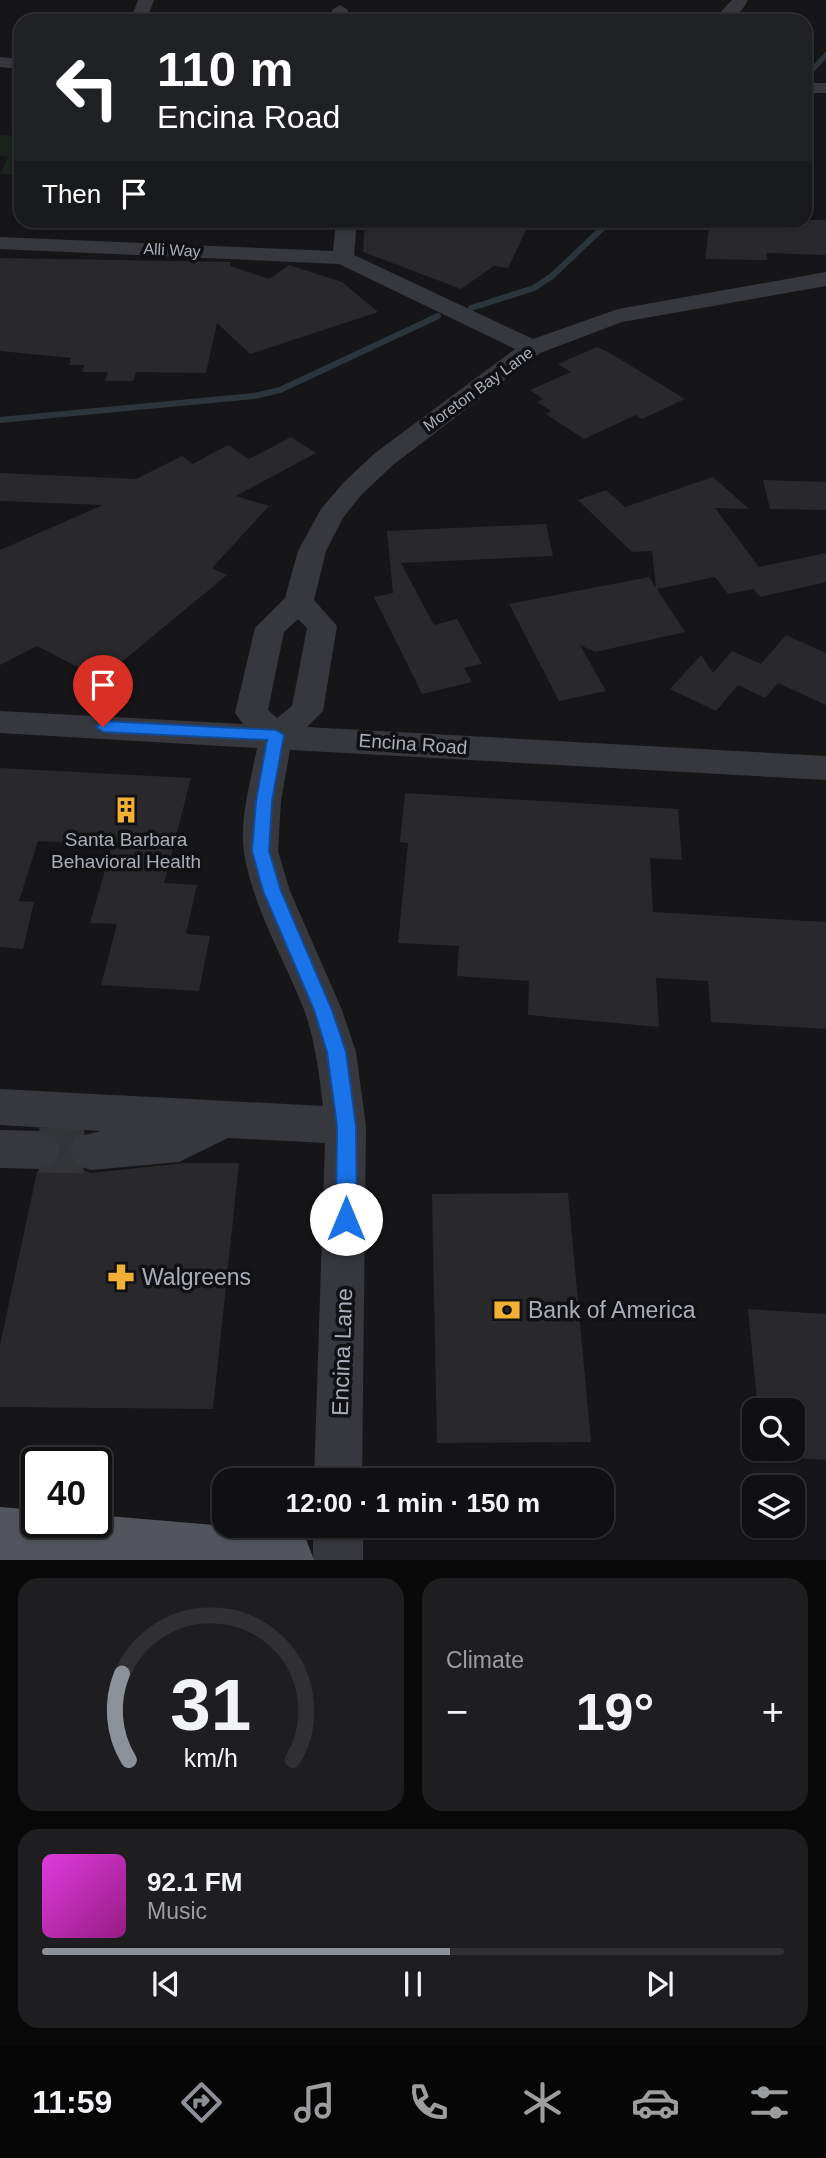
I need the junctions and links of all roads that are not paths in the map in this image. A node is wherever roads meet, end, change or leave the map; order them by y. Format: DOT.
graph roads {
  1 [pos="740,0"];
  2 [pos="729,14"];
  3 [pos="346,228"];
  4 [pos="0,243"];
  5 [pos="343,258"];
  6 [pos="826,279"];
  7 [pos="532,348"];
  8 [pos="299,602"];
  9 [pos="0,722"];
  10 [pos="276,735"];
  11 [pos="826,768"];
  12 [pos="0,1107"];
  13 [pos="225,1119"];
  14 [pos="346,1126"];
  15 [pos="91,1151"];
  16 [pos="338,1468"];
  17 [pos="0,1536"];
  18 [pos="338,1538"];
  19 [pos="285,1559"];
  20 [pos="338,1559"];
  1 -- 2 [label="street"];
  3 -- 5 [label="street"];
  4 -- 5 [label="street, Alli Way"];
  5 -- 7 [label="street, Alli Way"];
  6 -- 7 [label="street, Moreton Bay Lane"];
  7 -- 8 [label="street, Moreton Bay Lane"];
  8 -- 10 [label="street"];
  8 -- 10 [label="street"];
  9 -- 10 [label="street, Encina Road"];
  10 -- 11 [label="street, Encina Road"];
  10 -- 14 [label="street, Encina Lane"];
  12 -- 13 [label="street"];
  13 -- 14 [label="street"];
  13 -- 15 [label="street"];
  14 -- 16 [label="street, Encina Lane"];
  17 -- 19 [label="main road"];
  18 -- 20 [label="street"];
}
